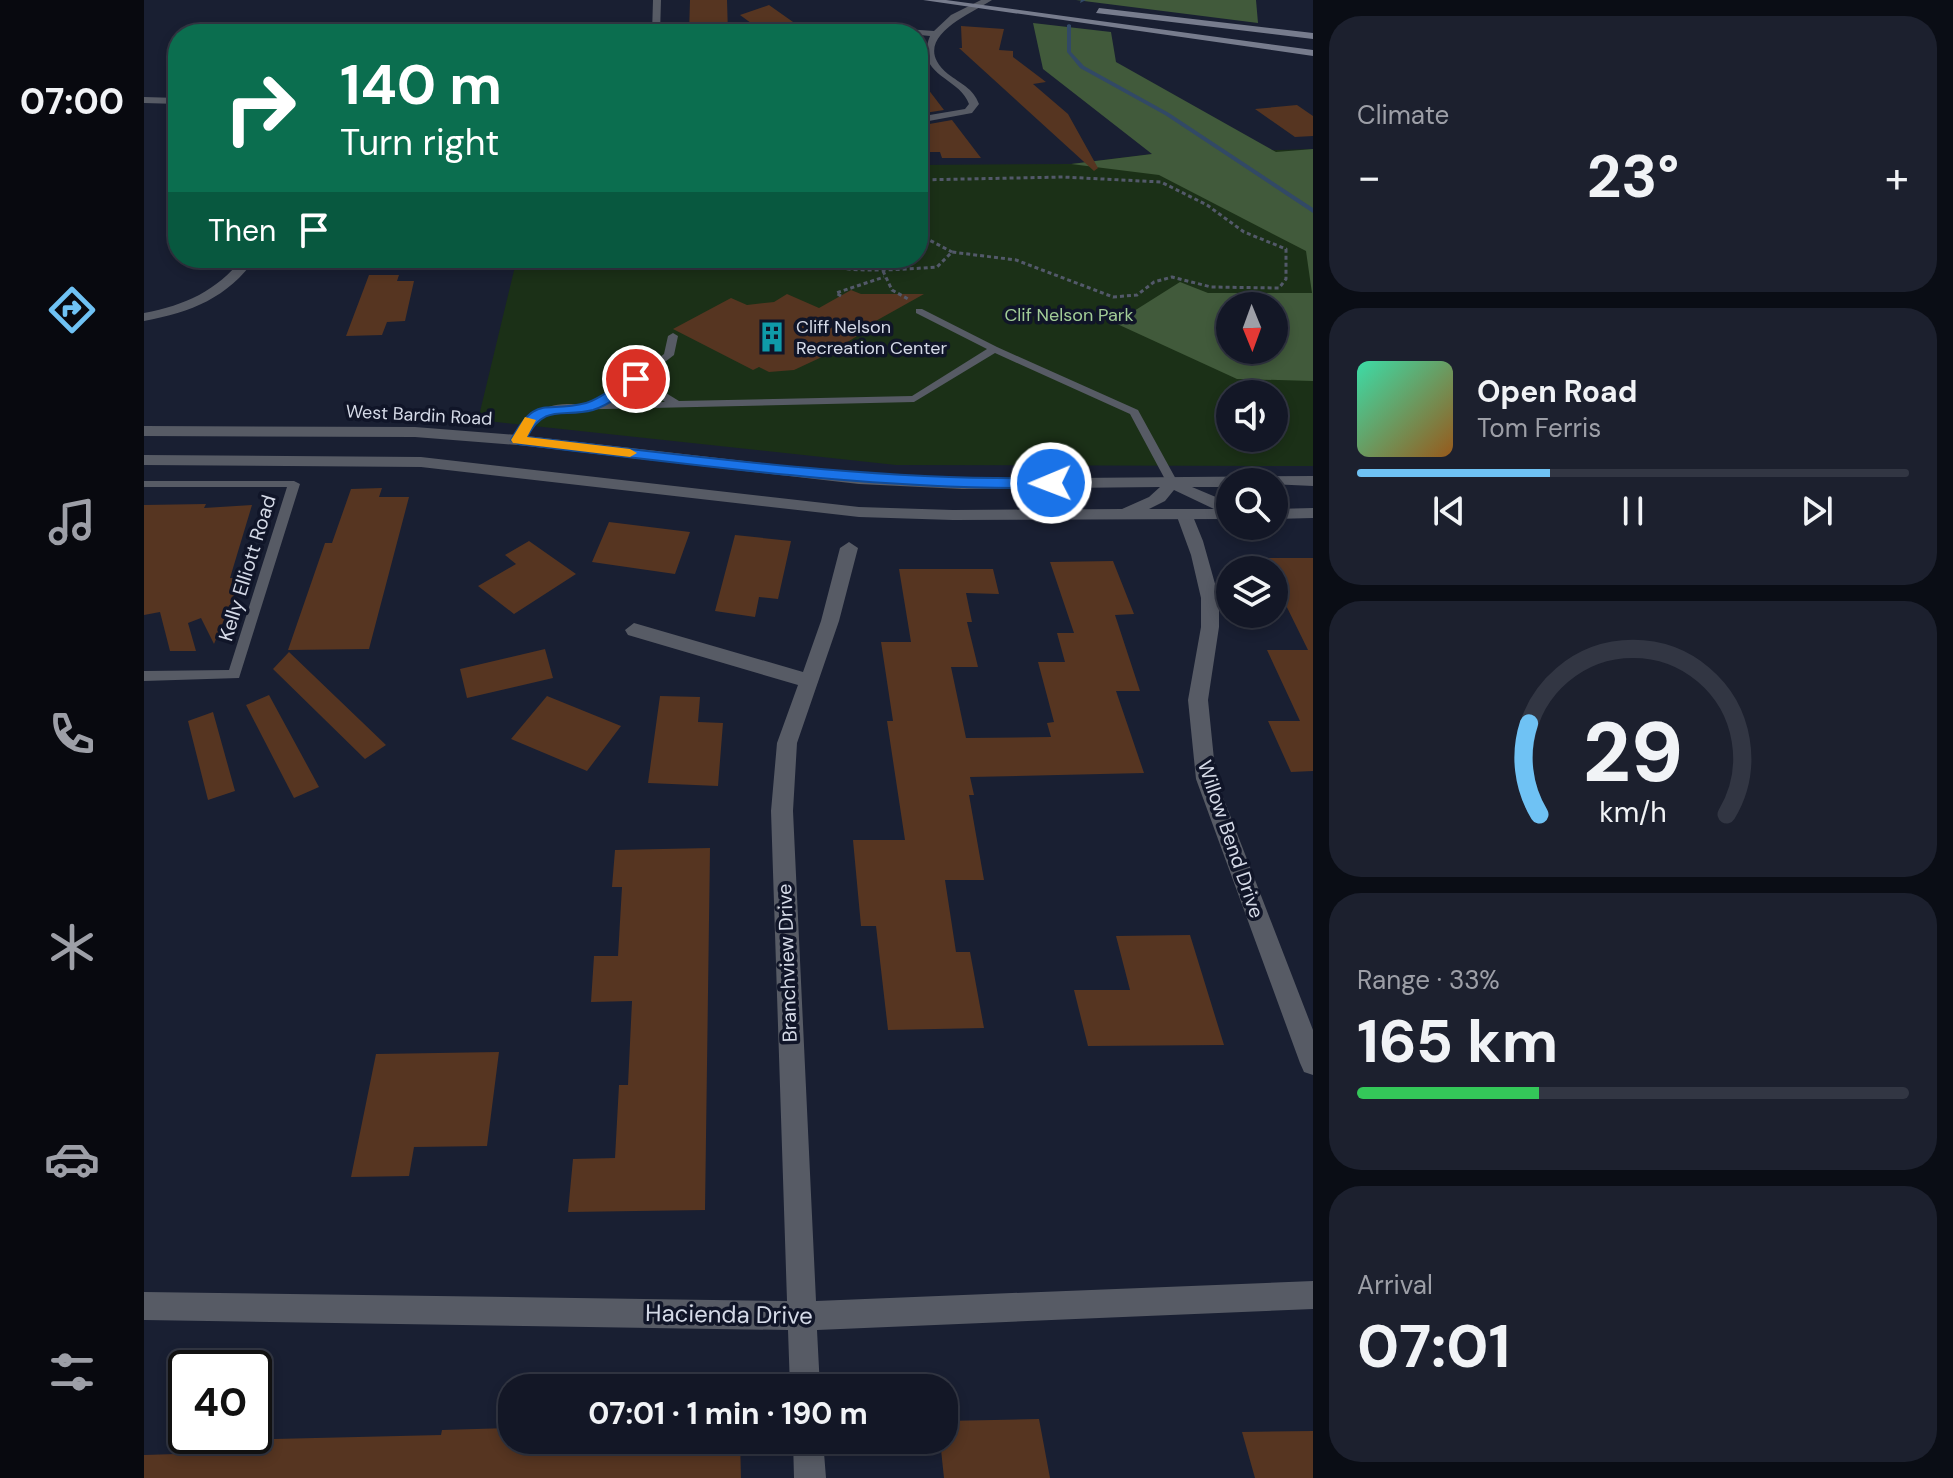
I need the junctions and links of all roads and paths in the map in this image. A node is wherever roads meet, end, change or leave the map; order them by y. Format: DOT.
graph roads {
  1 [pos="657,0"];
  2 [pos="927,0"];
  3 [pos="988,0"];
  4 [pos="1011,0"];
  5 [pos="1023,2"];
  6 [pos="969,7"];
  7 [pos="1086,10"];
  8 [pos="656,24"];
  9 [pos="928,33"];
  10 [pos="936,34"];
  11 [pos="1313,36"];
  12 [pos="1313,53"];
  13 [pos="144,100"];
  14 [pos="168,101"];
  15 [pos="968,111"];
  16 [pos="985,115"];
  17 [pos="928,118"];
  18 [pos="928,180"];
  19 [pos="928,239"];
  20 [pos="952,252"];
  21 [pos="241,268"];
  22 [pos="850,268"];
  23 [pos="924,268"];
  24 [pos="928,268"];
  25 [pos="883,271"];
  26 [pos="884,277"];
  27 [pos="841,296"];
  28 [pos="919,311"];
  29 [pos="144,317"];
  30 [pos="673,336"];
  31 [pos="994,349"];
  32 [pos="636,379"];
  33 [pos="678,405"];
  34 [pos="592,406"];
  35 [pos="144,431"];
  36 [pos="518,440"];
  37 [pos="144,460"];
  38 [pos="503,469"];
  39 [pos="1171,481"];
  40 [pos="1313,481"];
  41 [pos="144,484"];
  42 [pos="1216,506"];
  43 [pos="1216,513"];
  44 [pos="1313,513"];
  45 [pos="1114,514"];
  46 [pos="1184,514"];
  47 [pos="1288,514"];
  48 [pos="849,548"];
  49 [pos="634,630"];
  50 [pos="144,676"];
  51 [pos="806,680"];
  52 [pos="1313,1063"];
  53 [pos="1313,1295"];
  54 [pos="144,1306"];
  55 [pos="801,1316"];
  56 [pos="804,1374"];
  57 [pos="809,1454"];
  58 [pos="810,1478"];
  1 -- 8 [label="street"];
  2 -- 6 [label="main road"];
  3 -- 6 [label="street"];
  4 -- 5 [label="main road"];
  6 -- 10 [label="street"];
  6 -- 12 [label="main road"];
  7 -- 11 [label="main road"];
  9 -- 10 [label="street"];
  10 -- 15 [label="street"];
  13 -- 14 [label="street"];
  15 -- 16 [label="street"];
  15 -- 17 [label="street"];
  18 -- 20 [label="path"];
  19 -- 20 [label="path"];
  20 -- 24 [label="path"];
  21 -- 29 [label="street"];
  22 -- 25 [label="path"];
  23 -- 25 [label="path"];
  25 -- 26 [label="path"];
  26 -- 27 [label="path"];
  26 -- 28 [label="path"];
  28 -- 31 [label="lane"];
  30 -- 32 [label="lane"];
  31 -- 33 [label="lane"];
  31 -- 39 [label="lane"];
  32 -- 33 [label="lane"];
  32 -- 34 [label="lane"];
  33 -- 34 [label="lane"];
  34 -- 36 [label="lane"];
  35 -- 36 [label="street, West Bardin Road"];
  36 -- 38 [label="street"];
  36 -- 39 [label="street, West Bardin Road"];
  37 -- 38 [label="street"];
  38 -- 45 [label="street"];
  39 -- 40 [label="street, West Bardin Road"];
  39 -- 42 [label="street"];
  39 -- 45 [label="street"];
  41 -- 50 [label="lane, Kelly Elliott Road"];
  43 -- 46 [label="street"];
  44 -- 47 [label="street"];
  45 -- 46 [label="street"];
  46 -- 52 [label="street, Willow Bend Drive"];
  48 -- 51 [label="street, Branchview Drive"];
  49 -- 51 [label="street"];
  51 -- 55 [label="street, Branchview Drive"];
  53 -- 55 [label="street, Hacienda Drive"];
  54 -- 55 [label="street, Hacienda Drive"];
  55 -- 56 [label="street, Branchview Drive"];
  57 -- 58 [label="street"];
}
